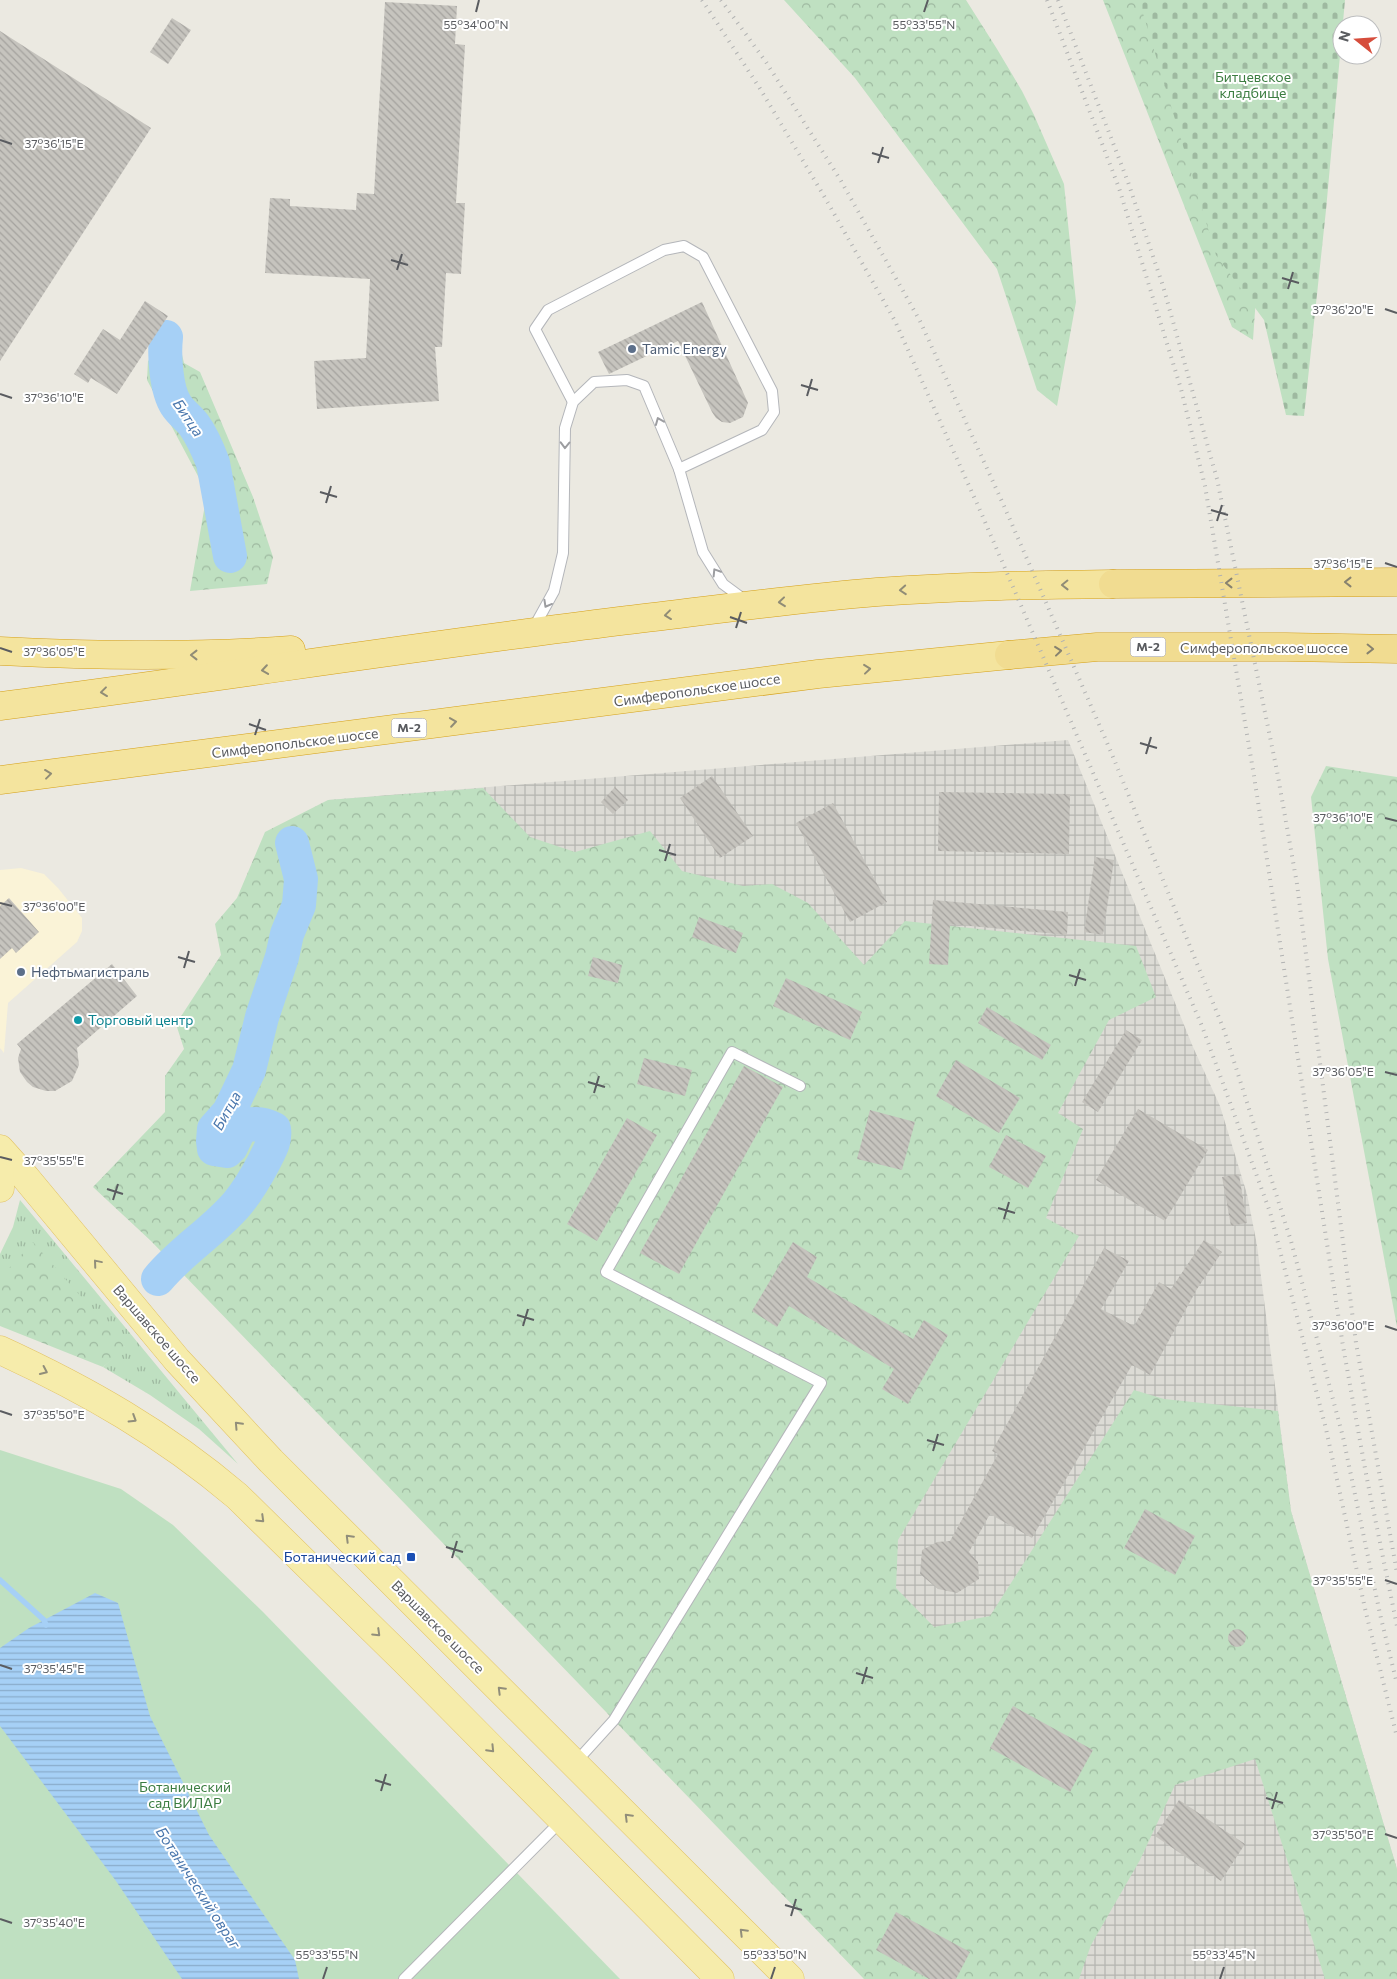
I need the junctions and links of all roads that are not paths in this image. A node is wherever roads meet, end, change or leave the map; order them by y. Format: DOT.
graph roads {
  1 [pos="573,402"];
  2 [pos="678,469"];
  3 [pos="1397,582"];
  4 [pos="751,605"];
  5 [pos="532,632"];
  6 [pos="504,636"];
  7 [pos="1397,649"];
  8 [pos="0,651"];
  9 [pos="0,706"];
  10 [pos="0,780"];
  11 [pos="800,1086"];
  12 [pos="0,1149"];
  13 [pos="0,1177"];
  14 [pos="0,1188"];
  15 [pos="0,1350"];
  16 [pos="574,1763"];
  17 [pos="562,1821"];
  18 [pos="404,1979"];
  19 [pos="720,1979"];
  20 [pos="790,1979"];
  2 -- 1 [label="lane, one-way"];
  1 -- 2 [label="lane"];
  1 -- 5 [label="lane, one-way"];
  4 -- 2 [label="lane, one-way"];
  3 -- 4 [label="highway, one-way"];
  4 -- 5 [label="highway, one-way"];
  5 -- 6 [label="highway"];
  6 -- 8 [label="highway, one-way"];
  6 -- 9 [label="highway, one-way"];
  10 -- 7 [label="highway, Симферопольское шоссе / М-2, one-way"];
  11 -- 16 [label="lane"];
  16 -- 12 [label="main road, Варшавское шоссе, one-way"];
  13 -- 14 [label="main road"];
  15 -- 17 [label="main road, one-way"];
  20 -- 16 [label="main road, Варшавское шоссе, one-way"];
  17 -- 18 [label="lane"];
  17 -- 19 [label="main road"];
}
